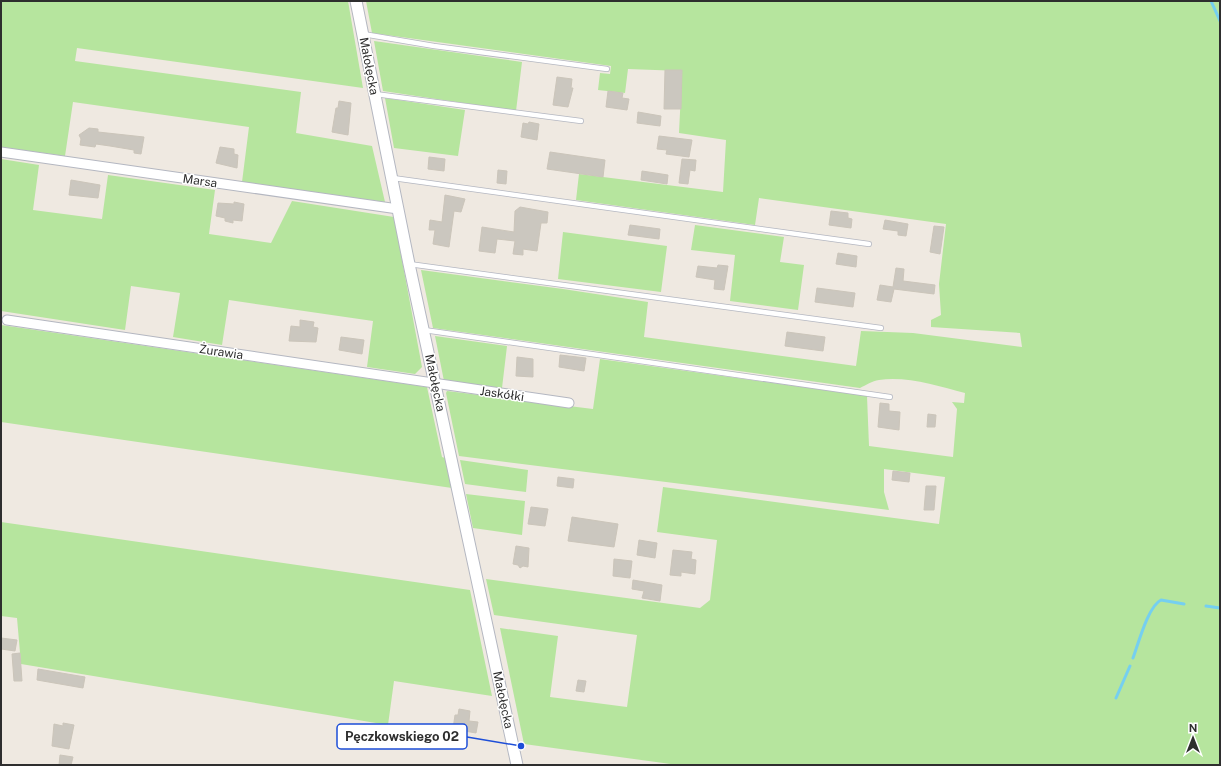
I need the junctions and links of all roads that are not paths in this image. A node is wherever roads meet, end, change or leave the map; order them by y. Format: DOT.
graph roads {
  1 [pos="356,1"];
  2 [pos="363,34"];
  3 [pos="607,69"];
  4 [pos="375,94"];
  5 [pos="581,121"];
  6 [pos="1,152"];
  7 [pos="391,177"];
  8 [pos="398,209"];
  9 [pos="869,244"];
  10 [pos="409,264"];
  11 [pos="7,320"];
  12 [pos="881,328"];
  13 [pos="424,330"];
  14 [pos="434,384"];
  15 [pos="890,397"];
  16 [pos="568,403"];
  17 [pos="517,765"];
  1 -- 2 [label="street, Małołęcka"];
  2 -- 3 [label="lane"];
  2 -- 4 [label="street, Małołęcka"];
  4 -- 5 [label="lane"];
  4 -- 7 [label="street, Małołęcka"];
  6 -- 8 [label="street, Marsa"];
  7 -- 8 [label="street, Małołęcka"];
  7 -- 9 [label="lane"];
  8 -- 10 [label="street, Małołęcka"];
  10 -- 12 [label="lane"];
  10 -- 13 [label="street, Małołęcka"];
  11 -- 14 [label="street, Żurawia"];
  13 -- 14 [label="street, Małołęcka"];
  13 -- 15 [label="lane"];
  14 -- 16 [label="street, Jaskółki"];
  14 -- 17 [label="street, Małołęcka"];
}
